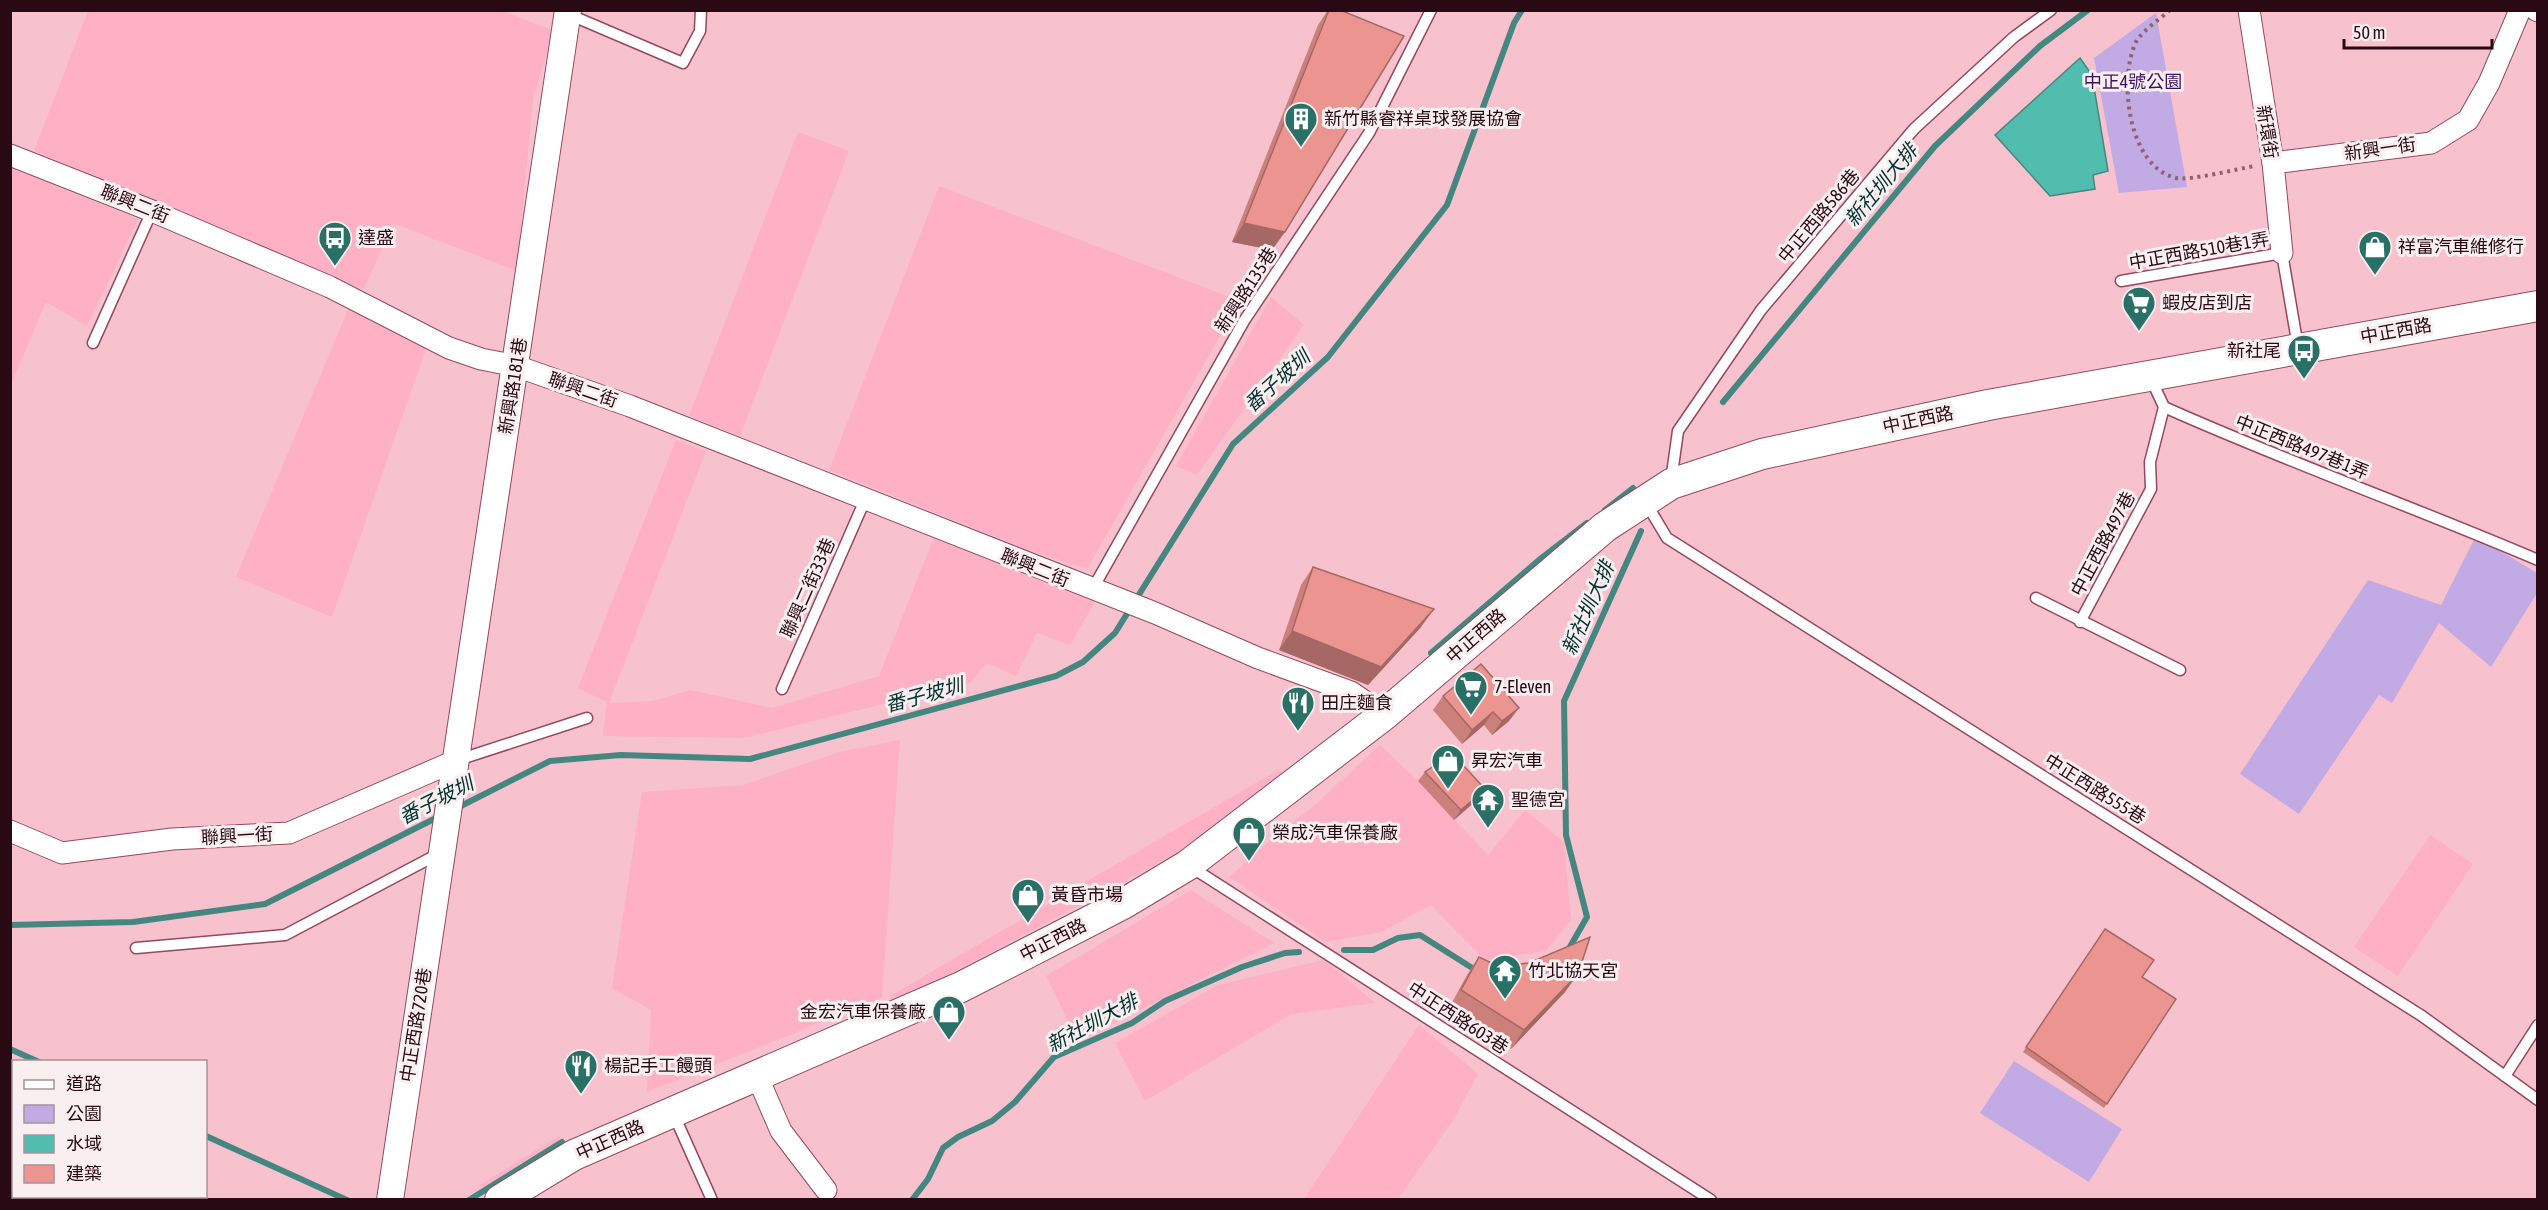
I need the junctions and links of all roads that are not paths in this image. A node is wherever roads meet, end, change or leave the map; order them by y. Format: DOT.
graph roads {
  1 [pos="701,10"];
  2 [pos="1431,10"];
  3 [pos="2051,10"];
  4 [pos="2249,10"];
  5 [pos="2520,10"];
  6 [pos="568,12"];
  7 [pos="10,155"];
  8 [pos="2273,164"];
  9 [pos="152,211"];
  10 [pos="2282,254"];
  11 [pos="2121,281"];
  12 [pos="2538,306"];
  13 [pos="93,343"];
  14 [pos="2298,348"];
  15 [pos="516,366"];
  16 [pos="2150,376"];
  17 [pos="2164,407"];
  18 [pos="1671,484"];
  19 [pos="865,500"];
  20 [pos="1644,500"];
  21 [pos="2538,560"];
  22 [pos="1092,591"];
  23 [pos="2036,598"];
  24 [pos="2080,622"];
  25 [pos="2180,670"];
  26 [pos="782,689"];
  27 [pos="1384,715"];
  28 [pos="587,718"];
  29 [pos="454,761"];
  30 [pos="10,831"];
  31 [pos="443,851"];
  32 [pos="1188,865"];
  33 [pos="136,948"];
  34 [pos="2538,1025"];
  35 [pos="2505,1076"];
  36 [pos="756,1077"];
  37 [pos="2538,1100"];
  38 [pos="673,1113"];
  39 [pos="826,1190"];
  40 [pos="390,1200"];
  41 [pos="500,1200"];
  42 [pos="712,1200"];
  43 [pos="1711,1200"];
  1 -- 6 [label="lane"];
  2 -- 22 [label="lane, 新興路135巷"];
  3 -- 18 [label="lane, 中正西路586巷"];
  4 -- 8 [label="street, 新環街"];
  5 -- 8 [label="street, 新興一街"];
  6 -- 15 [label="street, 新興路181巷"];
  7 -- 9 [label="street, 聯興二街"];
  8 -- 10 [label="street, 新環街"];
  9 -- 13 [label="lane"];
  9 -- 15 [label="street, 聯興二街"];
  10 -- 11 [label="lane, 中正西路510巷1弄"];
  10 -- 14 [label="lane"];
  12 -- 14 [label="main road, 中正西路"];
  14 -- 16 [label="main road, 中正西路"];
  15 -- 19 [label="street, 聯興二街"];
  15 -- 29 [label="street, 新興路181巷"];
  16 -- 17 [label="lane"];
  16 -- 18 [label="main road, 中正西路"];
  17 -- 21 [label="lane, 中正西路497巷1弄"];
  17 -- 24 [label="lane, 中正西路497巷"];
  18 -- 20 [label="main road, 中正西路"];
  19 -- 22 [label="street, 聯興二街"];
  19 -- 26 [label="lane, 聯興二街33巷"];
  20 -- 27 [label="main road, 中正西路"];
  20 -- 35 [label="lane, 中正西路555巷"];
  22 -- 27 [label="street, 聯興二街"];
  23 -- 24 [label="lane"];
  24 -- 25 [label="lane"];
  27 -- 32 [label="main road, 中正西路"];
  28 -- 29 [label="lane"];
  29 -- 30 [label="street, 聯興一街"];
  29 -- 31 [label="street, 新興路181巷"];
  31 -- 33 [label="lane"];
  31 -- 40 [label="street, 中正西路720巷"];
  32 -- 36 [label="main road, 中正西路"];
  32 -- 43 [label="lane, 中正西路603巷"];
  34 -- 35 [label="lane"];
  35 -- 37 [label="lane, 中正西路555巷"];
  36 -- 38 [label="main road, 中正西路"];
  36 -- 39 [label="street"];
  38 -- 41 [label="main road, 中正西路"];
  38 -- 42 [label="lane"];
}
